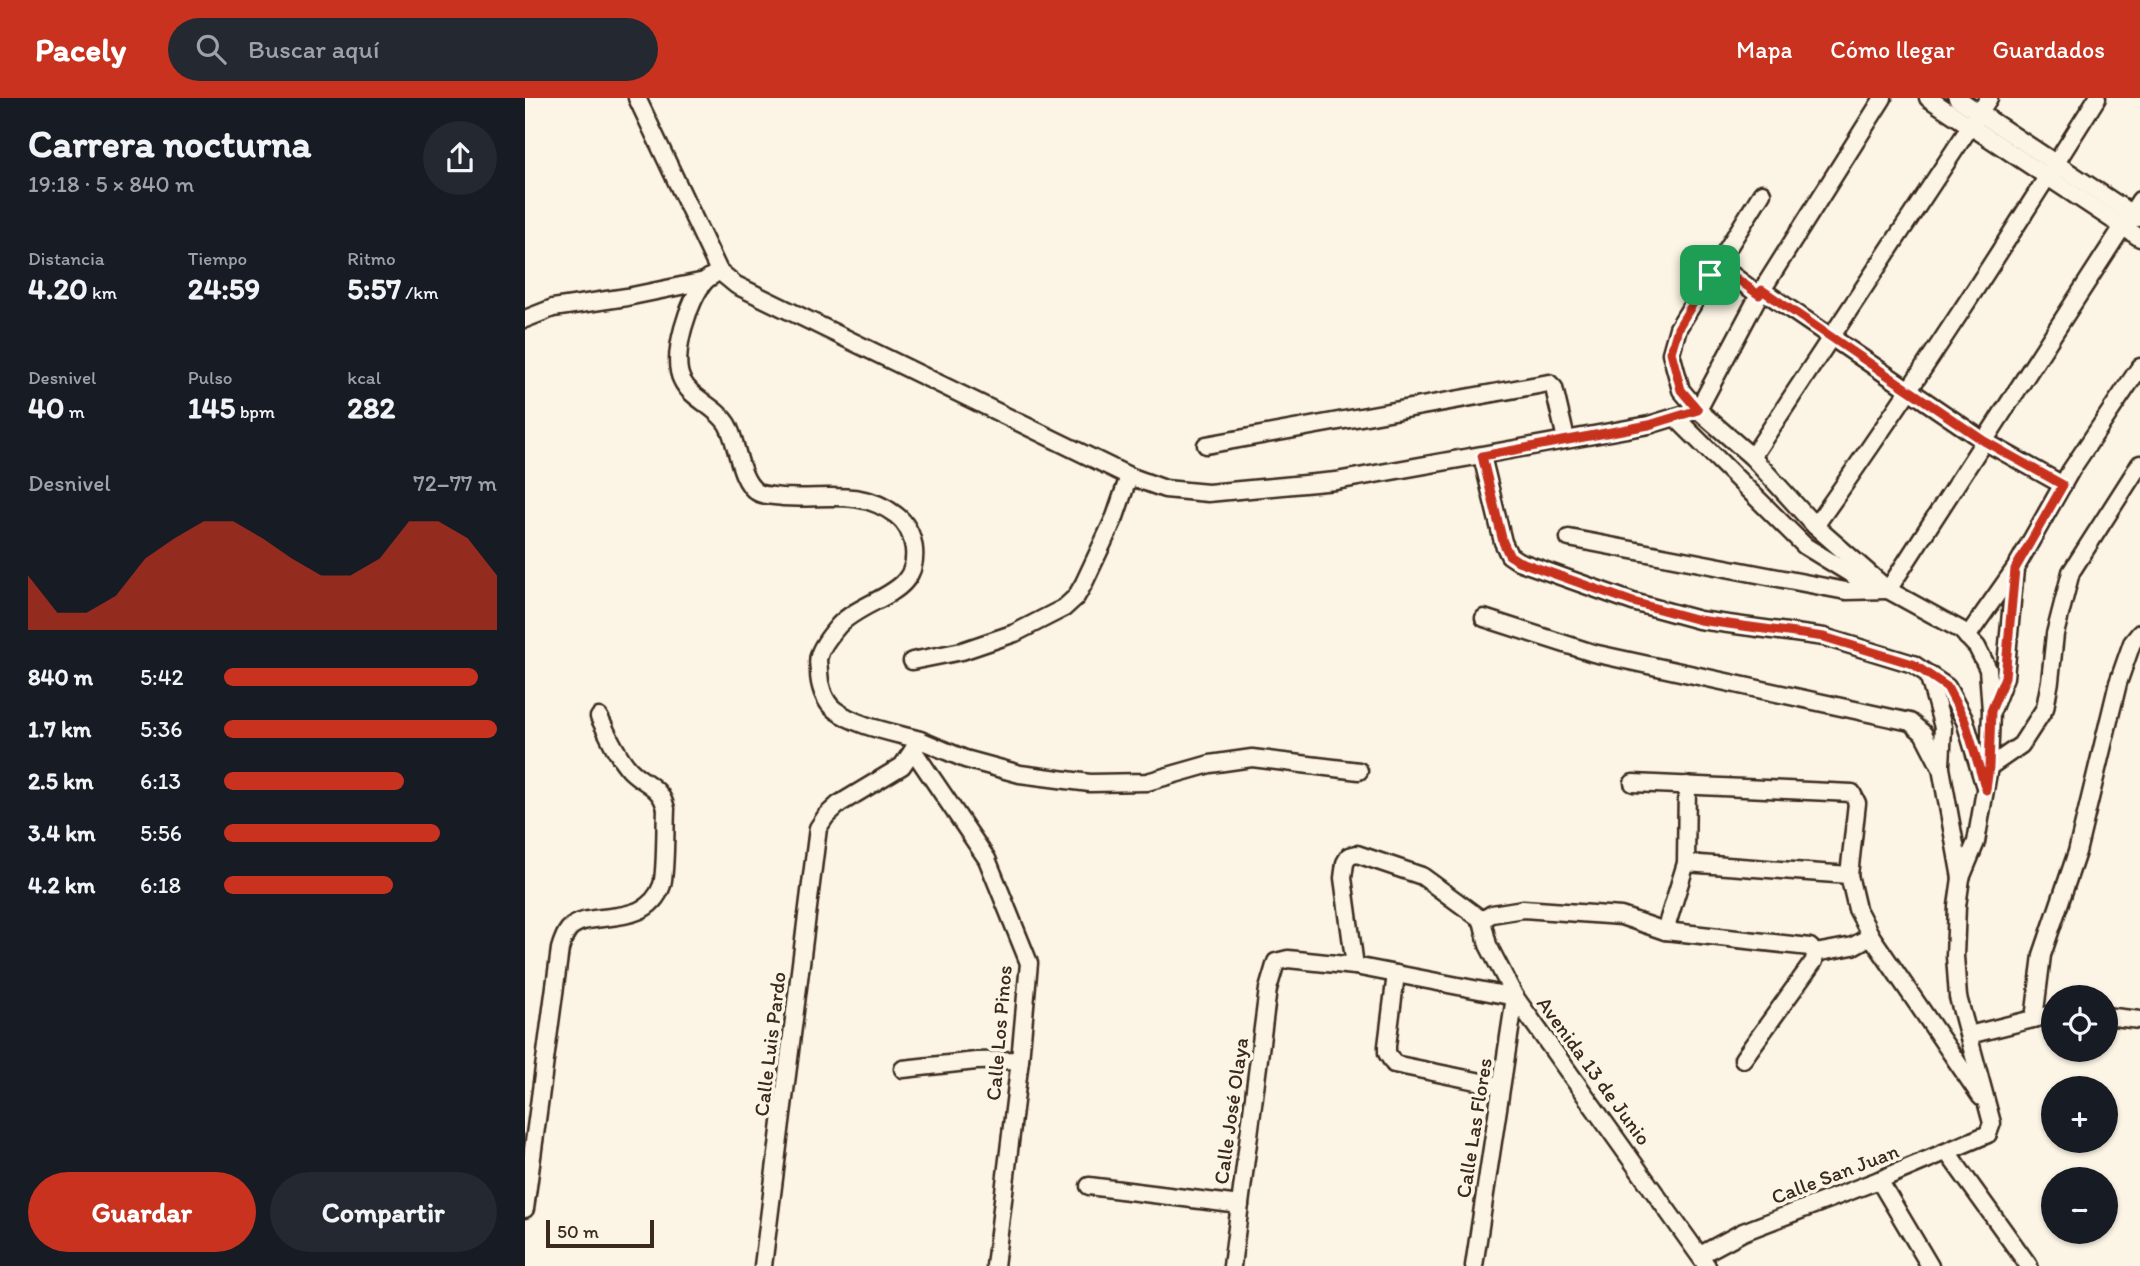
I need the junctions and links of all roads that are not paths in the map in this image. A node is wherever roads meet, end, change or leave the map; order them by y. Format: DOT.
graph roads {
  1 [pos="638,98"];
  2 [pos="1883,98"];
  3 [pos="1928,98"];
  4 [pos="1957,98"];
  5 [pos="1989,98"];
  6 [pos="2097,98"];
  7 [pos="1976,120"];
  8 [pos="2052,170"];
  9 [pos="1762,193"];
  10 [pos="2133,215"];
  11 [pos="2140,238"];
  12 [pos="1717,264"];
  13 [pos="719,271"];
  14 [pos="705,281"];
  15 [pos="1761,293"];
  16 [pos="525,319"];
  17 [pos="1831,336"];
  18 [pos="2140,367"];
  19 [pos="1910,390"];
  20 [pos="1698,410"];
  21 [pos="1675,417"];
  22 [pos="1566,439"];
  23 [pos="1984,441"];
  24 [pos="1206,445"];
  25 [pos="1482,456"];
  26 [pos="1752,457"];
  27 [pos="2140,464"];
  28 [pos="1129,476"];
  29 [pos="2063,485"];
  30 [pos="1815,526"];
  31 [pos="1569,538"];
  32 [pos="2015,569"];
  33 [pos="1888,590"];
  34 [pos="1484,618"];
  35 [pos="2140,633"];
  36 [pos="1967,637"];
  37 [pos="912,661"];
  38 [pos="1928,674"];
  39 [pos="1991,711"];
  40 [pos="599,717"];
  41 [pos="916,745"];
  42 [pos="1989,767"];
  43 [pos="1941,768"];
  44 [pos="1359,771"];
  45 [pos="1633,783"];
  46 [pos="1687,785"];
  47 [pos="1986,790"];
  48 [pos="1686,863"];
  49 [pos="1849,875"];
  50 [pos="1961,878"];
  51 [pos="1482,920"];
  52 [pos="1665,931"];
  53 [pos="1871,936"];
  54 [pos="1815,953"];
  55 [pos="1276,962"];
  56 [pos="1355,966"];
  57 [pos="1396,974"];
  58 [pos="1515,997"];
  59 [pos="2041,1017"];
  60 [pos="2118,1017"];
  61 [pos="2034,1019"];
  62 [pos="2140,1020"];
  63 [pos="1969,1035"];
  64 [pos="1743,1059"];
  65 [pos="1020,1060"];
  66 [pos="903,1069"];
  67 [pos="1501,1086"];
  68 [pos="1989,1107"];
  69 [pos="1947,1152"];
  70 [pos="1878,1180"];
  71 [pos="1089,1186"];
  72 [pos="1240,1205"];
  73 [pos="525,1209"];
  74 [pos="1703,1260"];
  75 [pos="763,1266"];
  76 [pos="995,1266"];
  77 [pos="1232,1266"];
  78 [pos="1475,1266"];
  79 [pos="1930,1266"];
  80 [pos="2029,1266"];
  1 -- 13 [label="street"];
  2 -- 15 [label="street"];
  3 -- 7 [label="street"];
  4 -- 7 [label="street"];
  5 -- 7 [label="street"];
  6 -- 8 [label="street"];
  7 -- 8 [label="street"];
  7 -- 17 [label="street"];
  8 -- 10 [label="street"];
  8 -- 19 [label="street"];
  9 -- 12 [label="street"];
  10 -- 11 [label="street"];
  10 -- 23 [label="street"];
  12 -- 15 [label="street"];
  12 -- 20 [label="street"];
  13 -- 14 [label="street"];
  13 -- 28 [label="street"];
  14 -- 16 [label="street"];
  14 -- 41 [label="street"];
  15 -- 17 [label="street"];
  15 -- 20 [label="street"];
  17 -- 19 [label="street"];
  17 -- 26 [label="street"];
  18 -- 29 [label="street"];
  19 -- 23 [label="street"];
  19 -- 30 [label="street"];
  20 -- 21 [label="street"];
  20 -- 26 [label="street"];
  21 -- 22 [label="street"];
  21 -- 33 [label="street"];
  22 -- 24 [label="street"];
  22 -- 25 [label="street"];
  23 -- 29 [label="street"];
  23 -- 33 [label="street"];
  25 -- 28 [label="street"];
  25 -- 38 [label="street"];
  26 -- 30 [label="street"];
  27 -- 42 [label="street"];
  28 -- 37 [label="street"];
  29 -- 32 [label="street"];
  30 -- 33 [label="street"];
  31 -- 33 [label="street"];
  32 -- 36 [label="street"];
  32 -- 39 [label="street"];
  33 -- 36 [label="street"];
  34 -- 43 [label="street"];
  35 -- 61 [label="street"];
  36 -- 39 [label="street"];
  38 -- 43 [label="street"];
  38 -- 47 [label="street"];
  39 -- 42 [label="street"];
  40 -- 73 [label="street"];
  41 -- 44 [label="street"];
  41 -- 65 [label="street, Calle Los Pinos"];
  41 -- 75 [label="street, Calle Luis Pardo"];
  42 -- 47 [label="street"];
  43 -- 50 [label="street"];
  45 -- 46 [label="street"];
  46 -- 48 [label="street"];
  46 -- 49 [label="street"];
  47 -- 50 [label="street"];
  48 -- 49 [label="street"];
  48 -- 52 [label="street"];
  49 -- 53 [label="street"];
  50 -- 63 [label="street"];
  51 -- 52 [label="street"];
  51 -- 56 [label="street"];
  51 -- 58 [label="street"];
  52 -- 54 [label="street"];
  53 -- 54 [label="street"];
  53 -- 68 [label="street"];
  54 -- 64 [label="street"];
  55 -- 56 [label="street, Avenida 13 de Junio"];
  55 -- 72 [label="street, Calle José Olaya"];
  56 -- 57 [label="street, Avenida 13 de Junio"];
  57 -- 58 [label="street, Avenida 13 de Junio"];
  57 -- 67 [label="street"];
  58 -- 67 [label="street, Calle Las Flores"];
  58 -- 74 [label="street, Avenida 13 de Junio"];
  59 -- 61 [label="street"];
  60 -- 62 [label="street"];
  61 -- 63 [label="street"];
  63 -- 68 [label="street"];
  65 -- 66 [label="street"];
  65 -- 76 [label="street, Calle Los Pinos"];
  67 -- 78 [label="street, Calle Las Flores"];
  68 -- 69 [label="street, Calle San Juan"];
  69 -- 70 [label="street, Calle San Juan"];
  69 -- 80 [label="street"];
  70 -- 74 [label="street, Calle San Juan"];
  70 -- 79 [label="street"];
  71 -- 72 [label="street"];
  72 -- 77 [label="street, Calle José Olaya"];
}
